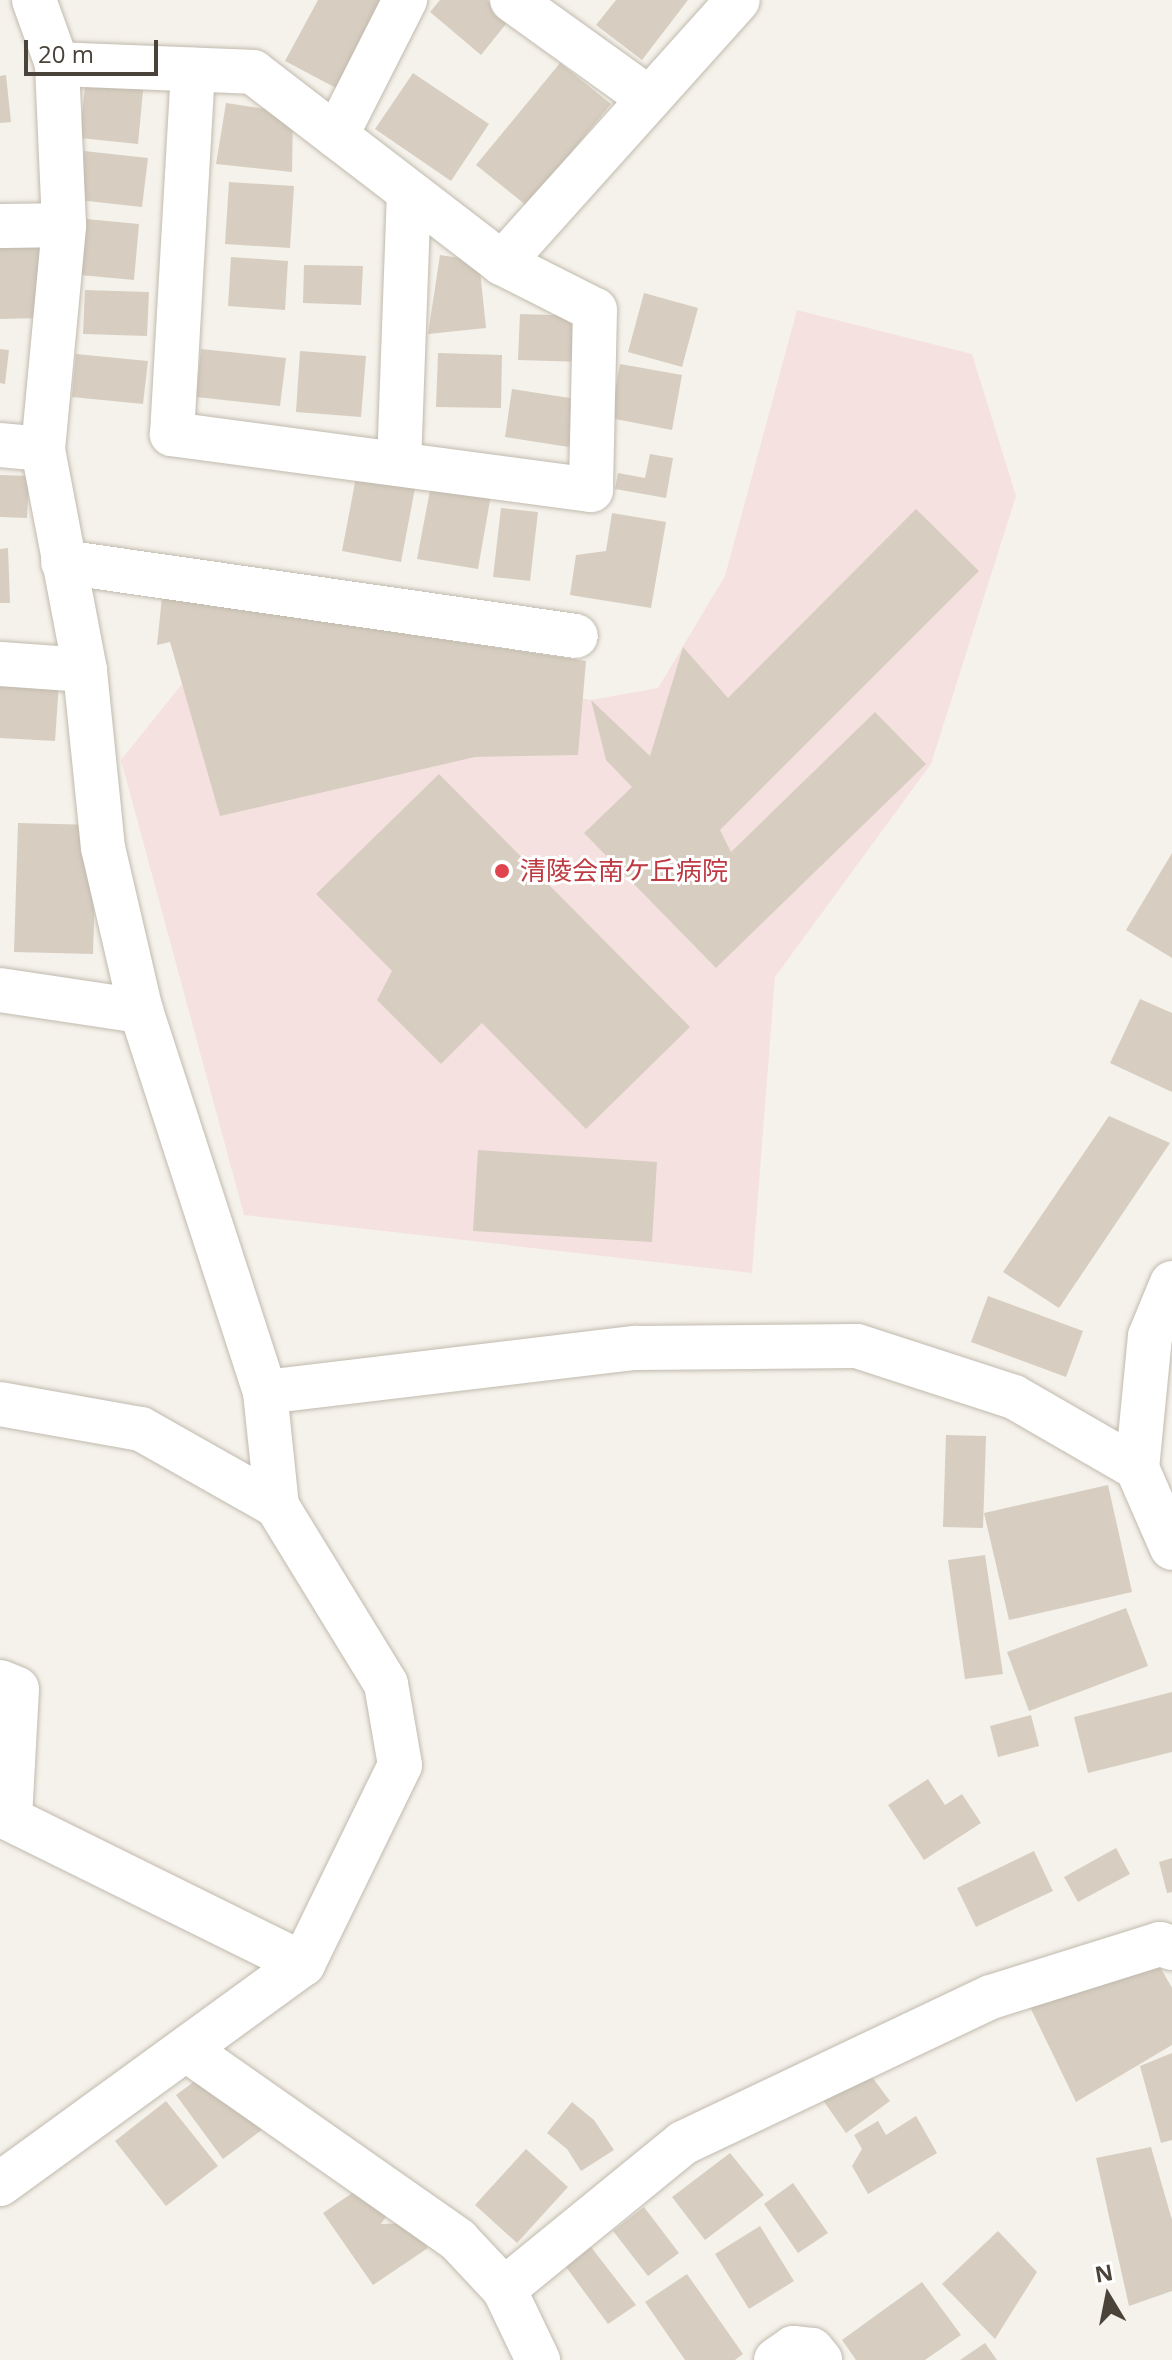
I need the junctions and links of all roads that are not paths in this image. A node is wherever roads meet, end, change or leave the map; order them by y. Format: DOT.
graph roads {
  1 [pos="34,0"];
  2 [pos="405,0"];
  3 [pos="512,0"];
  4 [pos="738,0"];
  5 [pos="57,64"];
  6 [pos="193,70"];
  7 [pos="647,97"];
  8 [pos="336,136"];
  9 [pos="409,193"];
  10 [pos="64,225"];
  11 [pos="0,226"];
  12 [pos="502,263"];
  13 [pos="0,445"];
  14 [pos="43,449"];
  15 [pos="399,464"];
  16 [pos="63,562"];
  17 [pos="576,636"];
  18 [pos="0,664"];
  19 [pos="85,670"];
  20 [pos="0,990"];
  21 [pos="141,1011"];
  22 [pos="1172,1283"];
  23 [pos="265,1392"];
  24 [pos="0,1404"];
  25 [pos="1137,1468"];
  26 [pos="277,1506"];
  27 [pos="1172,1548"];
  28 [pos="0,1682"];
  29 [pos="5,1822"];
  30 [pos="1172,1948"];
  31 [pos="303,1964"];
  32 [pos="187,2050"];
  33 [pos="3,2175"];
  34 [pos="504,2289"];
  35 [pos="538,2360"];
  36 [pos="776,2360"];
  37 [pos="820,2360"];
  1 -- 5 [label="street"];
  2 -- 8 [label="street"];
  3 -- 7 [label="street"];
  4 -- 7 [label="street"];
  5 -- 6 [label="street"];
  5 -- 10 [label="street"];
  6 -- 8 [label="street"];
  6 -- 15 [label="street"];
  7 -- 12 [label="street"];
  8 -- 9 [label="street"];
  9 -- 12 [label="street"];
  9 -- 15 [label="street"];
  10 -- 11 [label="street"];
  10 -- 14 [label="street"];
  12 -- 15 [label="street"];
  13 -- 14 [label="street"];
  14 -- 16 [label="street"];
  16 -- 17 [label="street"];
  16 -- 19 [label="street"];
  18 -- 19 [label="street"];
  19 -- 21 [label="street"];
  20 -- 21 [label="street"];
  21 -- 23 [label="street"];
  22 -- 25 [label="street"];
  23 -- 25 [label="street"];
  23 -- 26 [label="street"];
  24 -- 26 [label="street"];
  25 -- 27 [label="street"];
  26 -- 31 [label="street"];
  28 -- 29 [label="street"];
  29 -- 31 [label="street"];
  30 -- 34 [label="street"];
  31 -- 32 [label="street"];
  32 -- 33 [label="street"];
  32 -- 34 [label="street"];
  34 -- 35 [label="street"];
  36 -- 37 [label="street"];
}
